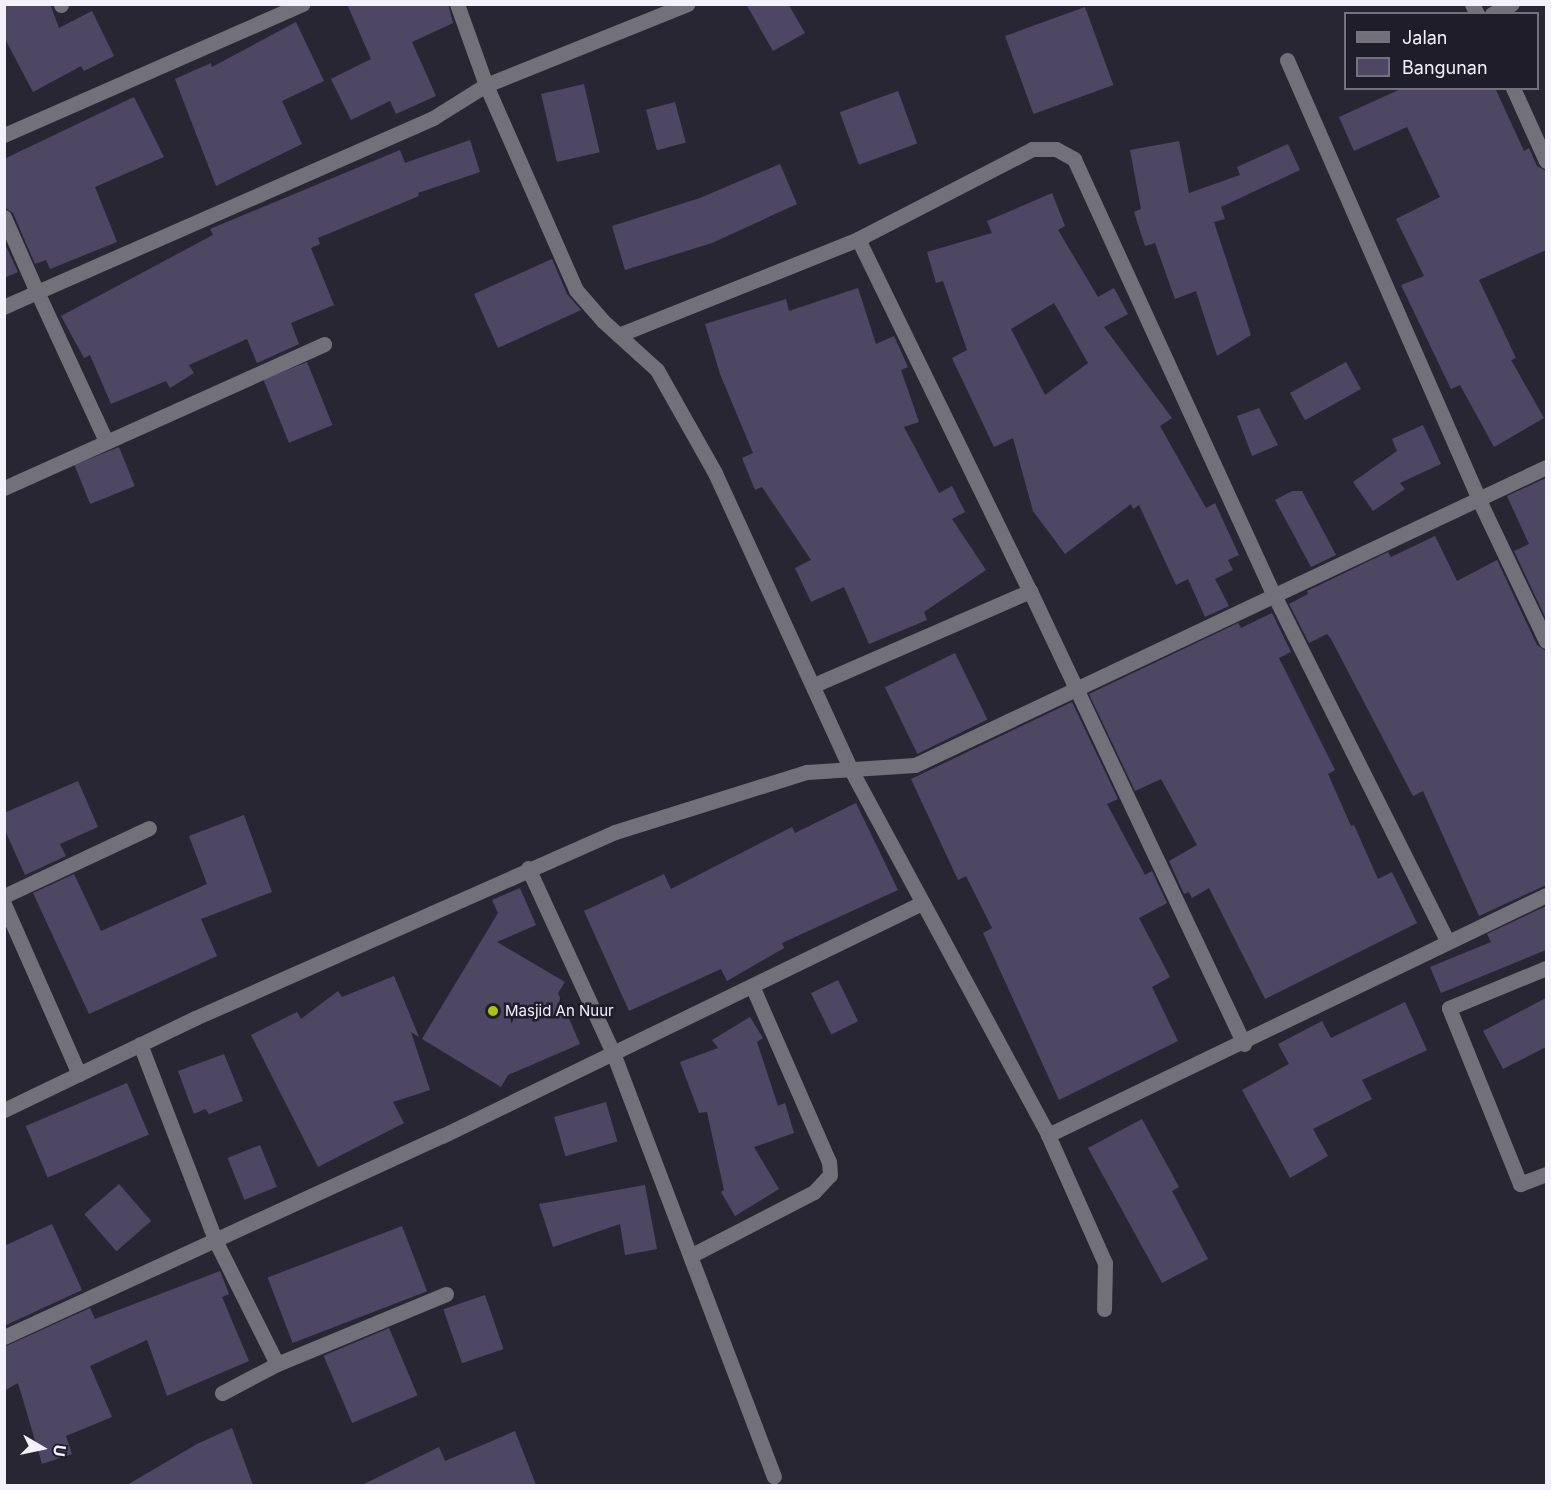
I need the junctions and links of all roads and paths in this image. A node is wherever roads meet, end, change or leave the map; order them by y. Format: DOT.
graph roads {
  1 [pos="303,4"];
  2 [pos="457,4"];
  3 [pos="687,4"];
  4 [pos="1512,4"];
  5 [pos="1496,12"];
  6 [pos="1287,60"];
  7 [pos="486,85"];
  8 [pos="1514,90"];
  9 [pos="4,135"];
  10 [pos="1545,157"];
  11 [pos="4,217"];
  12 [pos="858,239"];
  13 [pos="37,292"];
  14 [pos="4,307"];
  15 [pos="621,334"];
  16 [pos="324,344"];
  17 [pos="106,441"];
  18 [pos="1546,468"];
  19 [pos="4,488"];
  20 [pos="1479,500"];
  21 [pos="1030,591"];
  22 [pos="1273,594"];
  23 [pos="1546,642"];
  24 [pos="814,685"];
  25 [pos="1076,688"];
  26 [pos="851,770"];
  27 [pos="149,828"];
  28 [pos="528,868"];
  29 [pos="1546,895"];
  30 [pos="4,896"];
  31 [pos="922,903"];
  32 [pos="4,904"];
  33 [pos="1448,942"];
  34 [pos="1546,968"];
  35 [pos="752,986"];
  36 [pos="140,1044"];
  37 [pos="1244,1044"];
  38 [pos="613,1053"];
  39 [pos="79,1074"];
  40 [pos="4,1110"];
  41 [pos="1048,1135"];
  42 [pos="1546,1174"];
  43 [pos="216,1242"];
  44 [pos="692,1255"];
  45 [pos="446,1294"];
  46 [pos="1104,1309"];
  47 [pos="4,1337"];
  48 [pos="277,1364"];
  49 [pos="222,1393"];
  50 [pos="774,1476"];
  1 -- 9 [label="street"];
  2 -- 7 [label="street"];
  3 -- 7 [label="street"];
  4 -- 5 [label="street"];
  6 -- 20 [label="street"];
  7 -- 13 [label="street"];
  7 -- 15 [label="street"];
  8 -- 10 [label="street"];
  11 -- 13 [label="street"];
  12 -- 15 [label="street"];
  12 -- 21 [label="street"];
  12 -- 22 [label="street"];
  13 -- 14 [label="street"];
  13 -- 17 [label="street"];
  15 -- 24 [label="street"];
  16 -- 17 [label="street"];
  17 -- 19 [label="street"];
  18 -- 20 [label="street"];
  20 -- 22 [label="street"];
  20 -- 23 [label="street"];
  21 -- 24 [label="street"];
  21 -- 25 [label="street"];
  22 -- 25 [label="street"];
  22 -- 33 [label="street"];
  24 -- 26 [label="street"];
  25 -- 26 [label="street"];
  25 -- 37 [label="street"];
  26 -- 28 [label="street"];
  26 -- 31 [label="street"];
  27 -- 30 [label="street"];
  28 -- 36 [label="street"];
  28 -- 38 [label="street"];
  29 -- 33 [label="street"];
  31 -- 35 [label="street"];
  31 -- 41 [label="street"];
  32 -- 39 [label="street"];
  33 -- 37 [label="street"];
  34 -- 42 [label="street"];
  35 -- 38 [label="street"];
  35 -- 44 [label="street"];
  36 -- 39 [label="street"];
  36 -- 43 [label="street"];
  37 -- 41 [label="street"];
  38 -- 43 [label="street"];
  38 -- 44 [label="street"];
  39 -- 40 [label="street"];
  41 -- 46 [label="street"];
  43 -- 47 [label="street"];
  43 -- 48 [label="street"];
  44 -- 50 [label="street"];
  45 -- 48 [label="street"];
  48 -- 49 [label="street"];
}
